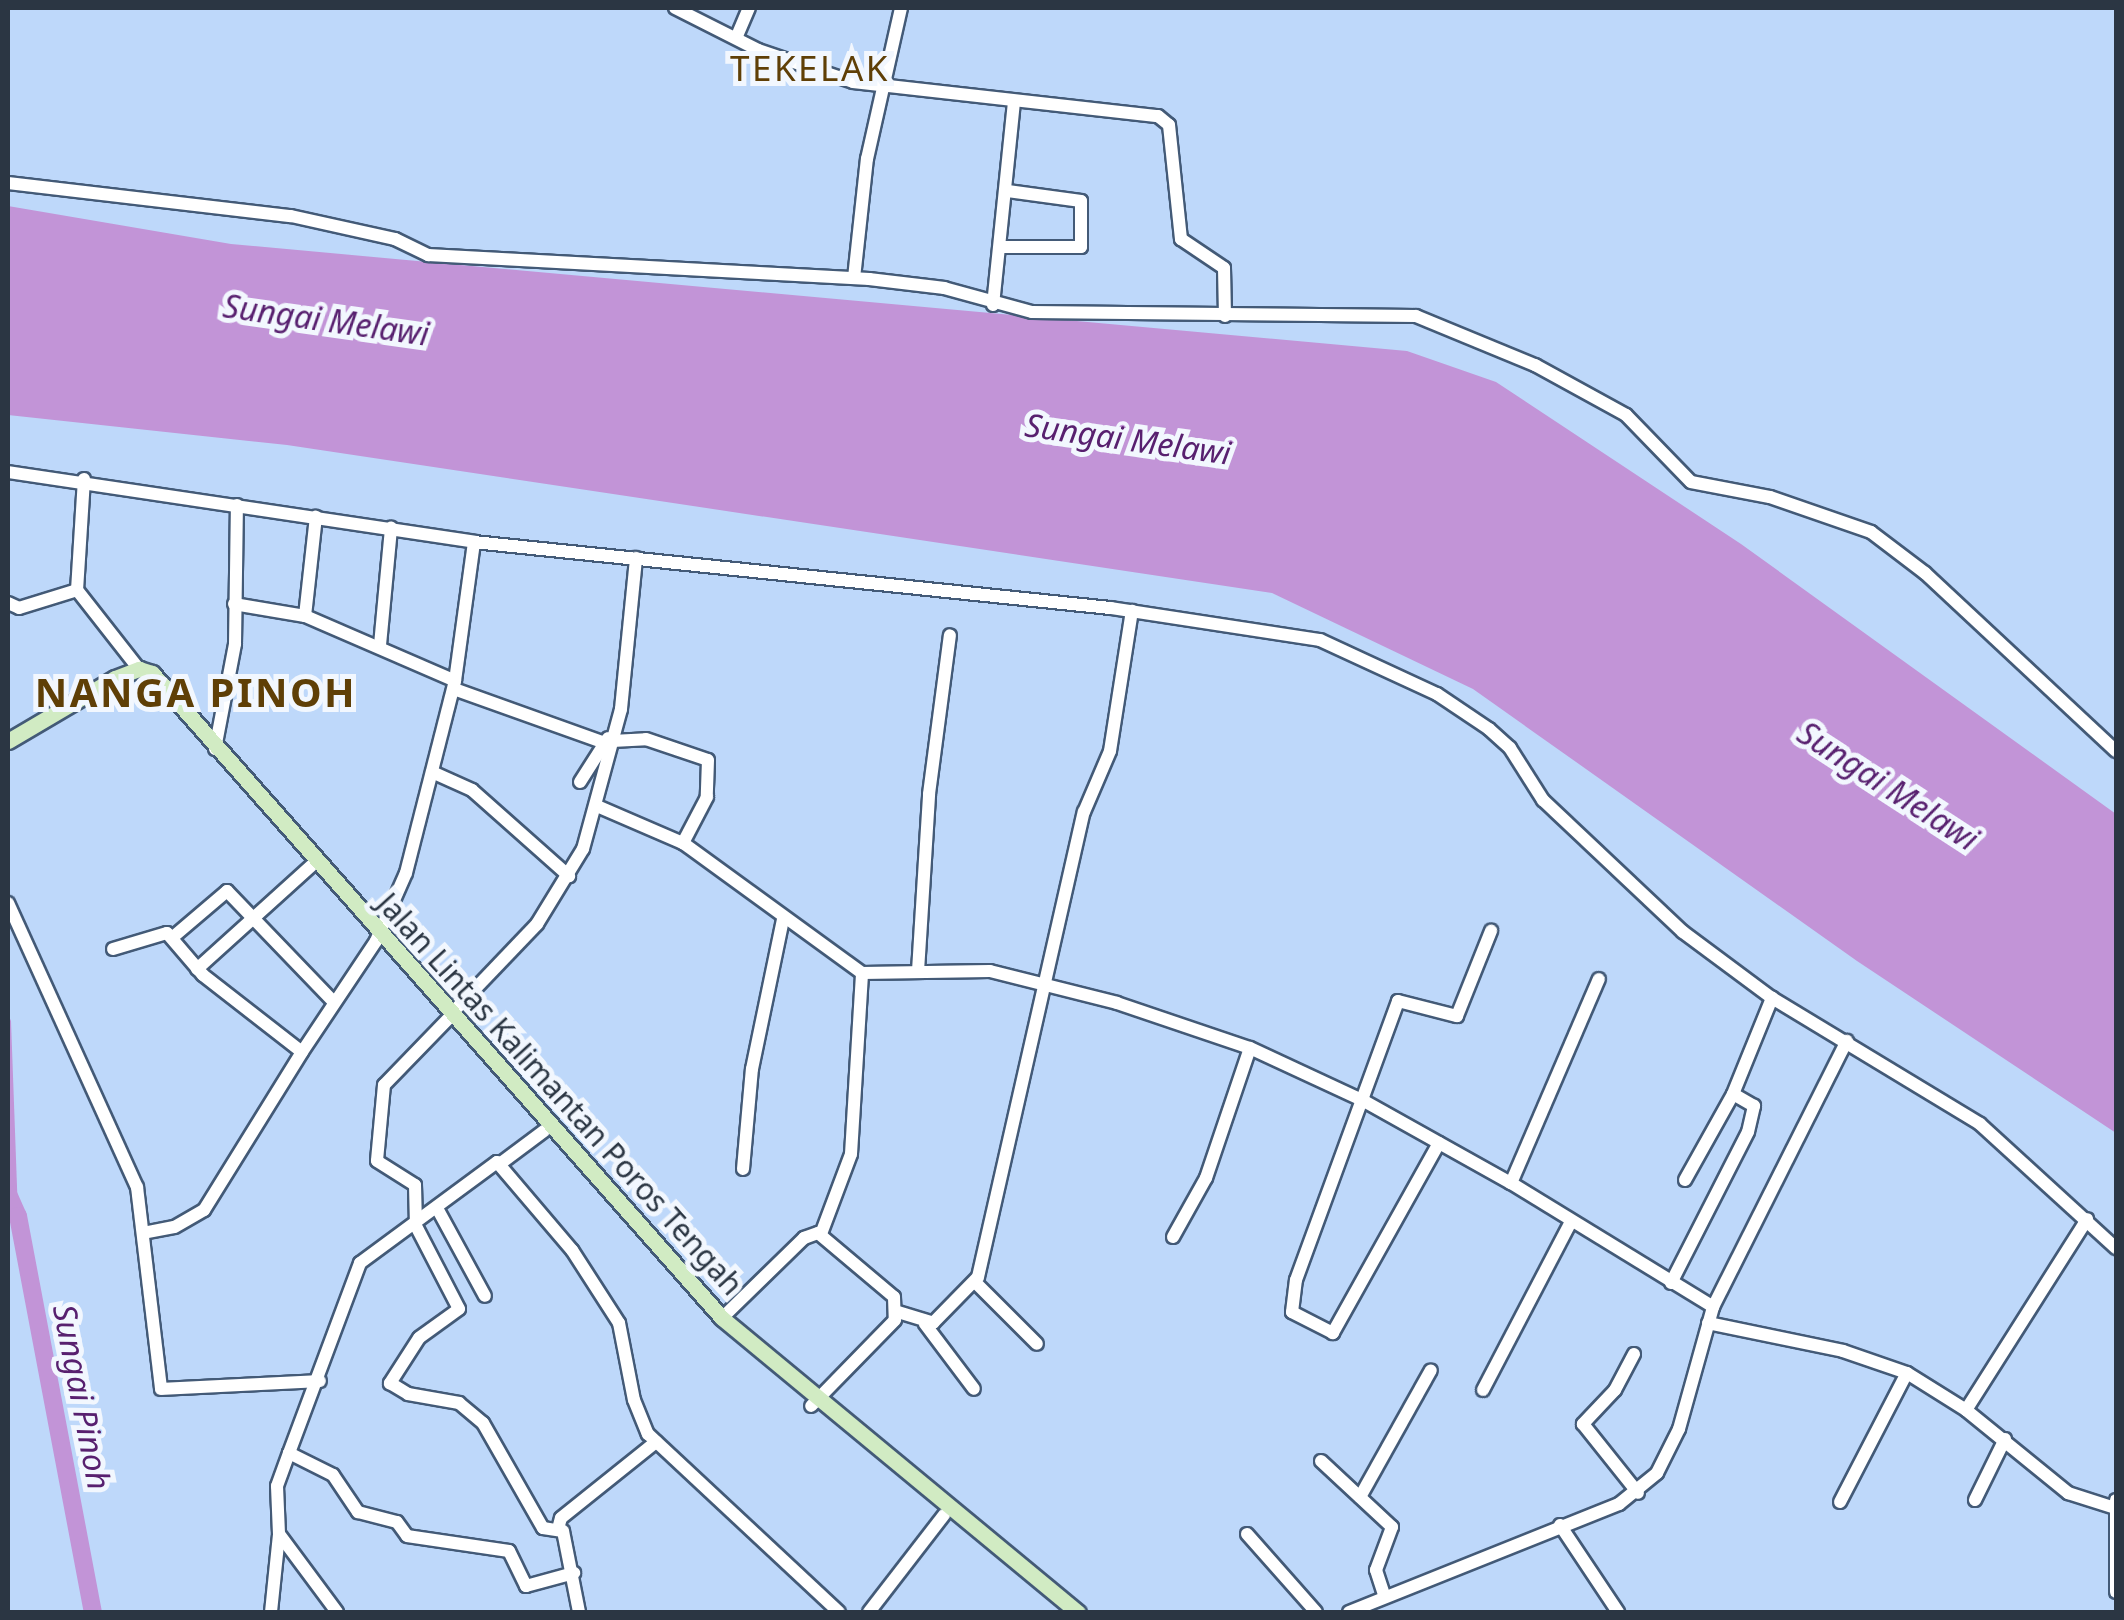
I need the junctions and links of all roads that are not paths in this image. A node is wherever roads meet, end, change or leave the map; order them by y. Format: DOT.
graph roads {
  1 [pos="675,8"];
  2 [pos="749,8"];
  3 [pos="900,8"];
  4 [pos="737,36"];
  5 [pos="884,86"];
  6 [pos="1014,102"];
  7 [pos="8,183"];
  8 [pos="1008,191"];
  9 [pos="1001,247"];
  10 [pos="854,278"];
  11 [pos="993,305"];
  12 [pos="1225,316"];
  13 [pos="8,472"];
  14 [pos="84,479"];
  15 [pos="237,505"];
  16 [pos="316,517"];
  17 [pos="391,528"];
  18 [pos="474,542"];
  19 [pos="636,558"];
  20 [pos="78,590"];
  21 [pos="8,602"];
  22 [pos="236,609"];
  23 [pos="1132,611"];
  24 [pos="305,616"];
  25 [pos="950,636"];
  26 [pos="380,645"];
  27 [pos="138,669"];
  28 [pos="455,685"];
  29 [pos="14,738"];
  30 [pos="607,745"];
  31 [pos="215,749"];
  32 [pos="2116,751"];
  33 [pos="432,772"];
  34 [pos="580,782"];
  35 [pos="597,806"];
  36 [pos="683,843"];
  37 [pos="311,866"];
  38 [pos="569,876"];
  39 [pos="8,903"];
  40 [pos="254,916"];
  41 [pos="783,919"];
  42 [pos="1491,931"];
  43 [pos="378,937"];
  44 [pos="173,938"];
  45 [pos="112,949"];
  46 [pos="198,969"];
  47 [pos="918,971"];
  48 [pos="862,973"];
  49 [pos="1599,979"];
  50 [pos="1048,984"];
  51 [pos="1772,998"];
  52 [pos="332,1000"];
  53 [pos="450,1016"];
  54 [pos="1847,1041"];
  55 [pos="1250,1048"];
  56 [pos="302,1052"];
  57 [pos="1733,1094"];
  58 [pos="1364,1101"];
  59 [pos="544,1131"];
  60 [pos="1439,1143"];
  61 [pos="502,1162"];
  62 [pos="743,1169"];
  63 [pos="1685,1180"];
  64 [pos="1511,1182"];
  65 [pos="437,1208"];
  66 [pos="2087,1218"];
  67 [pos="1571,1222"];
  68 [pos="416,1226"];
  69 [pos="144,1232"];
  70 [pos="821,1234"];
  71 [pos="1173,1237"];
  72 [pos="2116,1248"];
  73 [pos="976,1283"];
  74 [pos="1671,1284"];
  75 [pos="486,1296"];
  76 [pos="1712,1307"];
  77 [pos="898,1312"];
  78 [pos="722,1318"];
  79 [pos="1708,1323"];
  80 [pos="925,1324"];
  81 [pos="1036,1344"];
  82 [pos="1634,1354"];
  83 [pos="1431,1370"];
  84 [pos="1908,1372"];
  85 [pos="320,1381"];
  86 [pos="974,1389"];
  87 [pos="1484,1390"];
  88 [pos="814,1403"];
  89 [pos="1966,1410"];
  90 [pos="2004,1439"];
  91 [pos="656,1442"];
  92 [pos="288,1454"];
  93 [pos="1321,1461"];
  94 [pos="1638,1493"];
  95 [pos="1360,1497"];
  96 [pos="1975,1500"];
  97 [pos="1840,1502"];
  98 [pos="2116,1504"];
  99 [pos="944,1516"];
  100 [pos="1560,1525"];
  101 [pos="558,1528"];
  102 [pos="279,1534"];
  103 [pos="1247,1534"];
  104 [pos="574,1574"];
  105 [pos="2116,1592"];
  106 [pos="1379,1600"];
  107 [pos="271,1612"];
  108 [pos="336,1612"];
  109 [pos="579,1612"];
  110 [pos="839,1612"];
  111 [pos="869,1612"];
  112 [pos="1066,1612"];
  113 [pos="1078,1612"];
  114 [pos="1316,1612"];
  115 [pos="1349,1612"];
  116 [pos="1385,1612"];
  117 [pos="1618,1612"];
  1 -- 4 [label="street"];
  2 -- 4 [label="street"];
  3 -- 5 [label="street"];
  4 -- 5 [label="street"];
  5 -- 6 [label="street"];
  5 -- 10 [label="street"];
  6 -- 8 [label="street"];
  6 -- 12 [label="street"];
  7 -- 10 [label="street"];
  8 -- 9 [label="street"];
  8 -- 9 [label="street"];
  9 -- 11 [label="street"];
  10 -- 11 [label="street"];
  11 -- 12 [label="street"];
  12 -- 32 [label="street"];
  13 -- 14 [label="street"];
  14 -- 15 [label="street"];
  14 -- 20 [label="street"];
  15 -- 16 [label="street"];
  15 -- 22 [label="street"];
  16 -- 17 [label="street"];
  16 -- 24 [label="street"];
  17 -- 18 [label="street"];
  17 -- 26 [label="street"];
  18 -- 19 [label="street"];
  18 -- 28 [label="street"];
  19 -- 23 [label="street"];
  19 -- 30 [label="street"];
  20 -- 21 [label="street"];
  20 -- 27 [label="street"];
  22 -- 24 [label="street"];
  22 -- 31 [label="street"];
  23 -- 50 [label="street"];
  23 -- 51 [label="street"];
  24 -- 26 [label="street"];
  25 -- 47 [label="street"];
  26 -- 28 [label="street"];
  27 -- 29 [label="main road, Jalan Lintas Kalimantan Poros Tengah"];
  27 -- 31 [label="main road, Jalan Lintas Kalimantan Poros Tengah"];
  28 -- 30 [label="street"];
  28 -- 33 [label="street"];
  29 -- 31 [label="main road, Jalan Lintas Kalimantan Poros Tengah"];
  30 -- 34 [label="street"];
  30 -- 35 [label="street"];
  30 -- 36 [label="street"];
  31 -- 37 [label="main road, Jalan Lintas Kalimantan Poros Tengah"];
  31 -- 43 [label="main road, Jalan Lintas Kalimantan Poros Tengah"];
  33 -- 38 [label="street"];
  33 -- 43 [label="street"];
  35 -- 36 [label="street"];
  35 -- 38 [label="street"];
  36 -- 41 [label="street"];
  37 -- 40 [label="street"];
  37 -- 43 [label="main road, Jalan Lintas Kalimantan Poros Tengah"];
  38 -- 53 [label="street"];
  39 -- 69 [label="street"];
  40 -- 44 [label="street"];
  40 -- 46 [label="street"];
  40 -- 52 [label="street"];
  41 -- 48 [label="street"];
  41 -- 62 [label="street"];
  42 -- 58 [label="street"];
  43 -- 52 [label="street"];
  43 -- 53 [label="main road, Jalan Lintas Kalimantan Poros Tengah"];
  44 -- 45 [label="street"];
  44 -- 46 [label="street"];
  46 -- 56 [label="street"];
  47 -- 48 [label="street"];
  47 -- 50 [label="street"];
  48 -- 70 [label="street"];
  49 -- 64 [label="street"];
  50 -- 55 [label="street"];
  50 -- 73 [label="street"];
  51 -- 54 [label="street"];
  51 -- 57 [label="street"];
  52 -- 56 [label="street"];
  53 -- 59 [label="main road, Jalan Lintas Kalimantan Poros Tengah"];
  53 -- 68 [label="street"];
  53 -- 78 [label="main road, Jalan Lintas Kalimantan Poros Tengah"];
  54 -- 66 [label="street"];
  54 -- 76 [label="street"];
  55 -- 58 [label="street"];
  55 -- 71 [label="street"];
  56 -- 69 [label="street"];
  57 -- 63 [label="street"];
  57 -- 74 [label="street"];
  58 -- 60 [label="street"];
  58 -- 60 [label="street"];
  59 -- 61 [label="street"];
  59 -- 88 [label="main road, Jalan Lintas Kalimantan Poros Tengah"];
  60 -- 64 [label="street"];
  61 -- 65 [label="street"];
  61 -- 91 [label="street"];
  64 -- 67 [label="street"];
  65 -- 68 [label="street"];
  65 -- 75 [label="street"];
  66 -- 72 [label="street"];
  66 -- 89 [label="street"];
  67 -- 74 [label="street"];
  67 -- 87 [label="street"];
  68 -- 85 [label="street"];
  68 -- 101 [label="street"];
  69 -- 85 [label="street"];
  70 -- 77 [label="street"];
  70 -- 78 [label="street"];
  73 -- 80 [label="street"];
  73 -- 81 [label="street"];
  74 -- 76 [label="street"];
  76 -- 79 [label="street"];
  77 -- 80 [label="street"];
  77 -- 88 [label="street"];
  78 -- 88 [label="main road, Jalan Lintas Kalimantan Poros Tengah"];
  79 -- 84 [label="street"];
  79 -- 94 [label="street"];
  80 -- 86 [label="street"];
  82 -- 94 [label="street"];
  83 -- 95 [label="street"];
  84 -- 89 [label="street"];
  84 -- 97 [label="street"];
  85 -- 92 [label="street"];
  88 -- 99 [label="main road, Jalan Lintas Kalimantan Poros Tengah"];
  88 -- 113 [label="main road, Jalan Lintas Kalimantan Poros Tengah"];
  89 -- 90 [label="street"];
  90 -- 96 [label="street"];
  90 -- 98 [label="street"];
  91 -- 101 [label="street"];
  91 -- 110 [label="street"];
  92 -- 102 [label="street"];
  92 -- 104 [label="street"];
  93 -- 95 [label="street"];
  94 -- 100 [label="street"];
  95 -- 106 [label="street"];
  98 -- 105 [label="street"];
  99 -- 111 [label="street"];
  99 -- 112 [label="main road, Jalan Lintas Kalimantan Poros Tengah"];
  100 -- 106 [label="street"];
  100 -- 117 [label="street"];
  101 -- 104 [label="street"];
  102 -- 107 [label="street"];
  102 -- 108 [label="street"];
  103 -- 114 [label="street"];
  104 -- 109 [label="street"];
  106 -- 115 [label="street"];
  106 -- 116 [label="street"];
}
